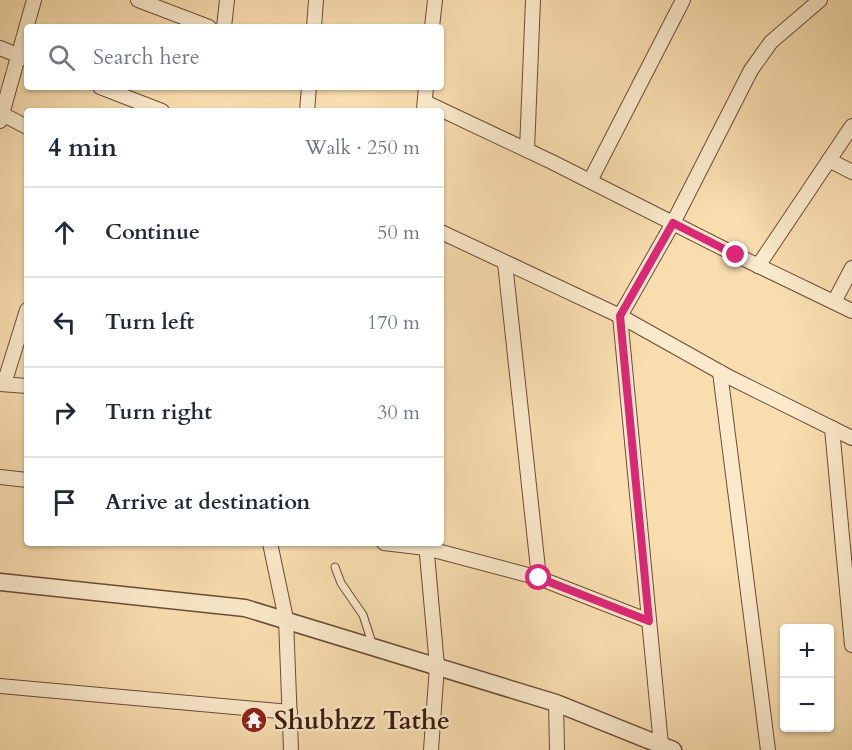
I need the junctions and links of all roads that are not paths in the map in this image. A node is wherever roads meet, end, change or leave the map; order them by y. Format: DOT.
graph roads {
  1 [pos="34,0"];
  2 [pos="138,0"];
  3 [pos="226,0"];
  4 [pos="316,0"];
  5 [pos="435,0"];
  6 [pos="533,0"];
  7 [pos="683,0"];
  8 [pos="820,0"];
  9 [pos="29,24"];
  10 [pos="201,24"];
  11 [pos="224,24"];
  12 [pos="314,24"];
  13 [pos="432,24"];
  14 [pos="0,48"];
  15 [pos="22,57"];
  16 [pos="108,90"];
  17 [pos="309,90"];
  18 [pos="426,90"];
  19 [pos="424,107"];
  20 [pos="154,108"];
  21 [pos="307,108"];
  22 [pos="444,115"];
  23 [pos="1,118"];
  24 [pos="24,126"];
  25 [pos="852,126"];
  26 [pos="527,150"];
  27 [pos="829,160"];
  28 [pos="852,172"];
  29 [pos="590,181"];
  30 [pos="673,223"];
  31 [pos="444,233"];
  32 [pos="505,263"];
  33 [pos="758,266"];
  34 [pos="852,267"];
  35 [pos="834,302"];
  36 [pos="852,311"];
  37 [pos="620,316"];
  38 [pos="24,319"];
  39 [pos="720,372"];
  40 [pos="2,384"];
  41 [pos="24,386"];
  42 [pos="832,428"];
  43 [pos="852,438"];
  44 [pos="0,477"];
  45 [pos="24,480"];
  46 [pos="271,546"];
  47 [pos="426,546"];
  48 [pos="429,546"];
  49 [pos="335,567"];
  50 [pos="539,578"];
  51 [pos="0,582"];
  52 [pos="285,619"];
  53 [pos="649,621"];
  54 [pos="852,645"];
  55 [pos="373,646"];
  56 [pos="437,666"];
  57 [pos="0,686"];
  58 [pos="556,703"];
  59 [pos="290,712"];
  60 [pos="667,748"];
  61 [pos="291,750"];
  62 [pos="431,750"];
  63 [pos="557,750"];
  64 [pos="768,750"];
  1 -- 9 [label="street"];
  2 -- 10 [label="street"];
  3 -- 11 [label="street"];
  4 -- 12 [label="street"];
  5 -- 13 [label="street"];
  6 -- 26 [label="street"];
  7 -- 29 [label="street"];
  8 -- 30 [label="street"];
  14 -- 15 [label="street"];
  15 -- 23 [label="street"];
  16 -- 20 [label="street"];
  17 -- 21 [label="street"];
  18 -- 19 [label="street"];
  22 -- 26 [label="street"];
  23 -- 24 [label="street"];
  25 -- 27 [label="street"];
  26 -- 29 [label="street"];
  27 -- 28 [label="street"];
  27 -- 33 [label="street"];
  29 -- 30 [label="street"];
  30 -- 33 [label="street"];
  30 -- 37 [label="street"];
  31 -- 32 [label="street"];
  32 -- 37 [label="street"];
  32 -- 50 [label="street"];
  33 -- 35 [label="street"];
  34 -- 35 [label="street"];
  35 -- 36 [label="street"];
  37 -- 39 [label="street"];
  37 -- 53 [label="street"];
  38 -- 40 [label="street"];
  39 -- 42 [label="street"];
  39 -- 64 [label="street"];
  40 -- 41 [label="street"];
  42 -- 43 [label="street"];
  42 -- 54 [label="street"];
  44 -- 45 [label="street"];
  46 -- 52 [label="street"];
  47 -- 56 [label="street"];
  48 -- 50 [label="street"];
  49 -- 55 [label="lane"];
  50 -- 53 [label="street"];
  51 -- 52 [label="street"];
  52 -- 55 [label="street"];
  52 -- 59 [label="street"];
  53 -- 60 [label="street"];
  55 -- 56 [label="street"];
  56 -- 58 [label="street"];
  56 -- 62 [label="street"];
  57 -- 59 [label="street"];
  58 -- 60 [label="street"];
  58 -- 63 [label="street"];
  59 -- 61 [label="street"];
}
